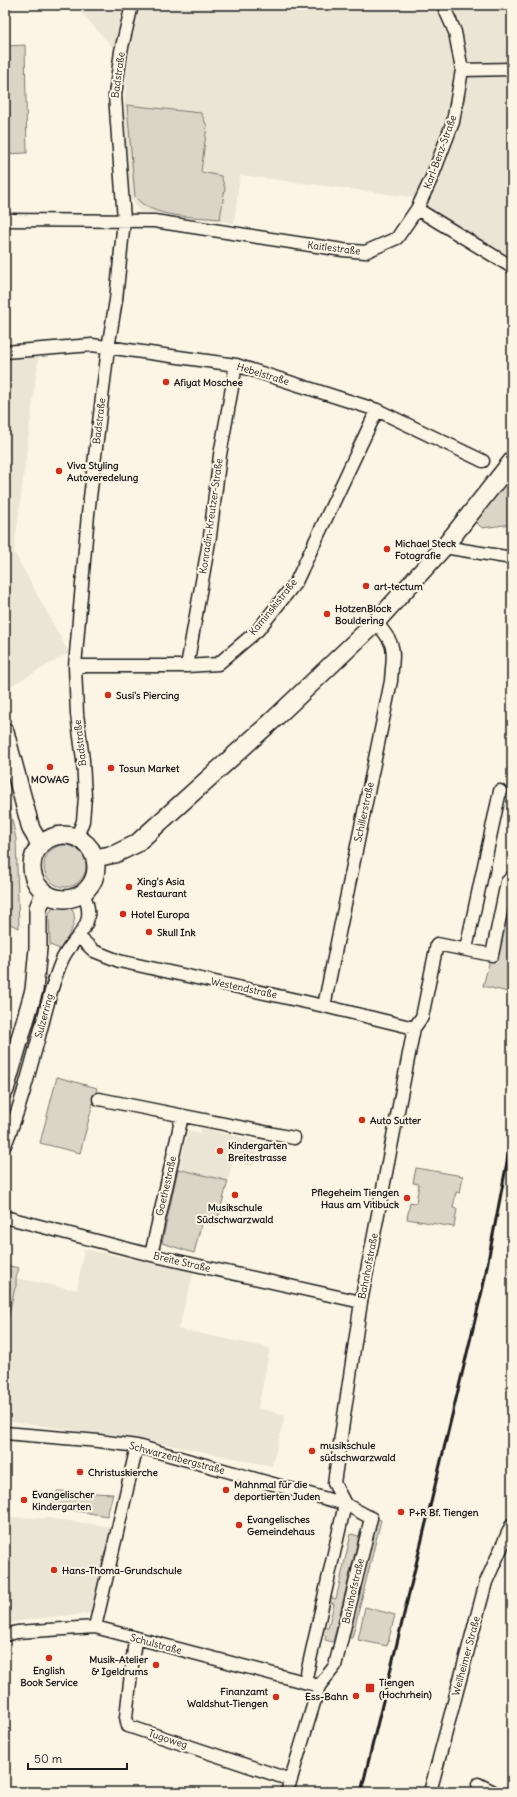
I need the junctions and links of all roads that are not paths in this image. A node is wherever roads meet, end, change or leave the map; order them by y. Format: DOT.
graph roads {
  1 [pos="132,5"];
  2 [pos="442,5"];
  3 [pos="512,69"];
  4 [pos="462,70"];
  5 [pos="417,209"];
  6 [pos="5,220"];
  7 [pos="124,220"];
  8 [pos="512,267"];
  9 [pos="108,348"];
  10 [pos="5,352"];
  11 [pos="236,365"];
  12 [pos="377,410"];
  13 [pos="483,461"];
  14 [pos="512,461"];
  15 [pos="444,548"];
  16 [pos="512,558"];
  17 [pos="376,622"];
  18 [pos="75,666"];
  19 [pos="186,666"];
  20 [pos="5,732"];
  21 [pos="500,791"];
  22 [pos="78,837"];
  23 [pos="40,844"];
  24 [pos="95,858"];
  25 [pos="512,877"];
  26 [pos="45,892"];
  27 [pos="84,894"];
  28 [pos="79,937"];
  29 [pos="466,950"];
  30 [pos="324,1006"];
  31 [pos="414,1028"];
  32 [pos="5,1090"];
  33 [pos="99,1099"];
  34 [pos="182,1116"];
  35 [pos="294,1138"];
  36 [pos="5,1145"];
  37 [pos="5,1217"];
  38 [pos="151,1255"];
  39 [pos="361,1302"];
  40 [pos="5,1433"];
  41 [pos="137,1446"];
  42 [pos="345,1504"];
  43 [pos="512,1524"];
  44 [pos="96,1627"];
  45 [pos="5,1635"];
  46 [pos="135,1639"];
  47 [pos="305,1682"];
  48 [pos="319,1686"];
  49 [pos="291,1780"];
  50 [pos="478,1784"];
  51 [pos="287,1792"];
  52 [pos="430,1792"];
  53 [pos="494,1792"];
  1 -- 7 [label="street, Badstraße"];
  2 -- 4 [label="street, Karl-Benz-Straße"];
  3 -- 4 [label="street"];
  4 -- 5 [label="street, Karl-Benz-Straße"];
  5 -- 7 [label="street, Kaitlestraße"];
  5 -- 8 [label="street"];
  6 -- 7 [label="street, Kaitlestraße"];
  7 -- 9 [label="street, Badstraße"];
  9 -- 10 [label="street, Hebelstraße"];
  9 -- 11 [label="street, Hebelstraße"];
  9 -- 18 [label="street, Badstraße"];
  11 -- 12 [label="street, Hebelstraße"];
  11 -- 19 [label="street, Konradin-Kreutzer-Straße"];
  12 -- 13 [label="street, Hebelstraße"];
  12 -- 19 [label="street, Kaminskistraße"];
  14 -- 15 [label="main road"];
  15 -- 16 [label="street"];
  15 -- 17 [label="main road"];
  17 -- 24 [label="main road"];
  17 -- 30 [label="street, Schillerstraße"];
  18 -- 19 [label="street, Kaminskistraße"];
  18 -- 22 [label="street, Badstraße"];
  20 -- 23 [label="main road"];
  21 -- 29 [label="street"];
  22 -- 23 [label="main road"];
  22 -- 24 [label="main road"];
  23 -- 26 [label="main road"];
  24 -- 27 [label="main road"];
  25 -- 29 [label="street"];
  26 -- 27 [label="main road"];
  26 -- 32 [label="main road"];
  27 -- 28 [label="street, Sulzerring"];
  28 -- 30 [label="street, Westendstraße"];
  28 -- 36 [label="street, Sulzerring"];
  29 -- 31 [label="street"];
  30 -- 31 [label="street, Westendstraße"];
  31 -- 39 [label="street, Bahnhofstraße"];
  33 -- 34 [label="street"];
  34 -- 35 [label="street"];
  34 -- 38 [label="street, Goethestraße"];
  37 -- 38 [label="street, Breite Straße"];
  38 -- 39 [label="street, Breite Straße"];
  39 -- 42 [label="street, Bahnhofstraße"];
  40 -- 41 [label="street, Schwarzenbergstraße"];
  41 -- 42 [label="street, Schwarzenbergstraße"];
  41 -- 44 [label="street"];
  42 -- 47 [label="street"];
  42 -- 48 [label="street, Bahnhofstraße"];
  43 -- 52 [label="street, Weilheimer Straße"];
  44 -- 45 [label="street, Schulstraße"];
  44 -- 46 [label="street, Schulstraße"];
  46 -- 47 [label="street, Schulstraße"];
  46 -- 49 [label="street, Tugoweg"];
  47 -- 48 [label="street"];
  48 -- 49 [label="street, Bahnhofstraße"];
  49 -- 51 [label="street, Bahnhofstraße"];
  50 -- 53 [label="street"];
}
